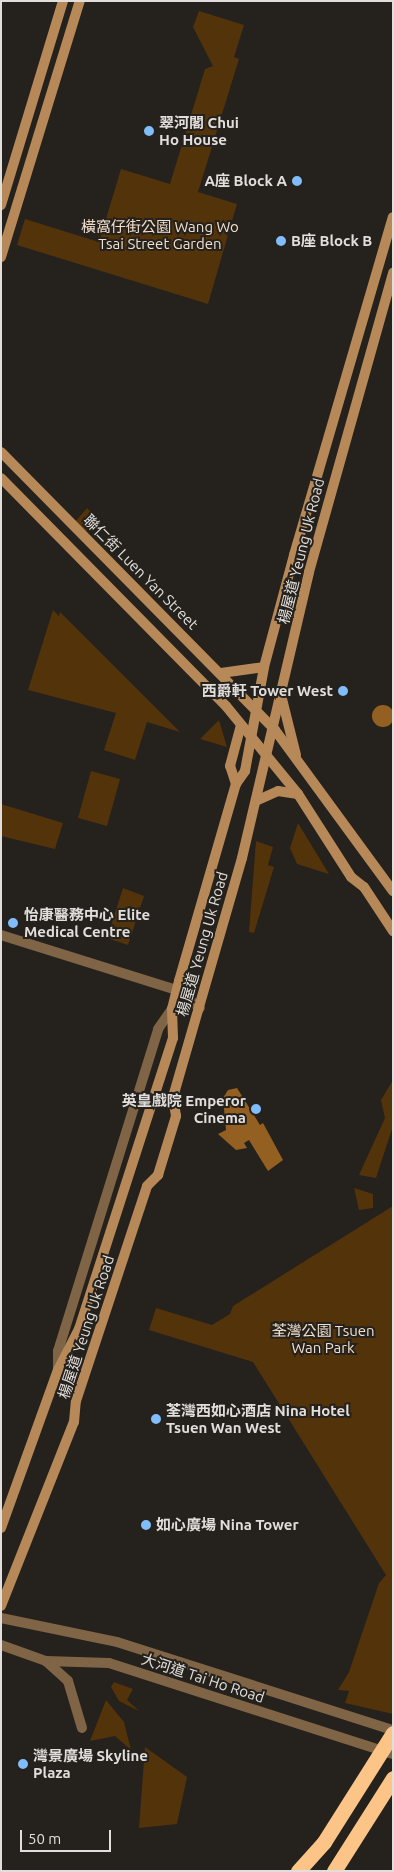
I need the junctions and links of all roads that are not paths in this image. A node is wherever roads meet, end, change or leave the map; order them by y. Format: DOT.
graph roads {
  1 [pos="63,1"];
  2 [pos="80,1"];
  3 [pos="1,205"];
  4 [pos="393,217"];
  5 [pos="1,257"];
  6 [pos="393,273"];
  7 [pos="1,452"];
  8 [pos="1,478"];
  9 [pos="1,491"];
  10 [pos="17,495"];
  11 [pos="264,667"];
  12 [pos="221,673"];
  13 [pos="282,698"];
  14 [pos="259,714"];
  15 [pos="241,725"];
  16 [pos="275,730"];
  17 [pos="253,738"];
  18 [pos="269,756"];
  19 [pos="298,761"];
  20 [pos="236,784"];
  21 [pos="298,794"];
  22 [pos="258,800"];
  23 [pos="393,891"];
  24 [pos="393,931"];
  25 [pos="1,935"];
  26 [pos="177,990"];
  27 [pos="200,1008"];
  28 [pos="172,1009"];
  29 [pos="58,1370"];
  30 [pos="1,1528"];
  31 [pos="1,1606"];
  32 [pos="1,1618"];
  33 [pos="1,1644"];
  34 [pos="46,1661"];
  35 [pos="82,1728"];
  36 [pos="393,1732"];
  37 [pos="393,1754"];
  38 [pos="393,1778"];
  39 [pos="324,1842"];
  40 [pos="298,1871"];
  41 [pos="306,1871"];
  42 [pos="334,1871"];
  1 -- 3 [label="main road"];
  2 -- 5 [label="main road"];
  4 -- 11 [label="main road, 楊屋道 Yeung Uk Road"];
  6 -- 13 [label="main road, 楊屋道 Yeung Uk Road"];
  7 -- 12 [label="main road, 聯仁街 Luen Yan Street"];
  8 -- 10 [label="main road"];
  9 -- 10 [label="main road"];
  10 -- 15 [label="main road"];
  11 -- 12 [label="main road"];
  11 -- 14 [label="main road, 楊屋道 Yeung Uk Road"];
  12 -- 14 [label="main road, 聯仁街 Luen Yan Street"];
  13 -- 16 [label="main road, 楊屋道 Yeung Uk Road"];
  13 -- 19 [label="main road"];
  14 -- 16 [label="main road, 聯仁街 Luen Yan Street"];
  14 -- 17 [label="main road, 楊屋道 Yeung Uk Road"];
  15 -- 17 [label="main road"];
  15 -- 20 [label="main road"];
  16 -- 18 [label="main road, 楊屋道 Yeung Uk Road"];
  16 -- 19 [label="main road, 聯仁街 Luen Yan Street"];
  17 -- 18 [label="main road"];
  17 -- 20 [label="main road, 楊屋道 Yeung Uk Road"];
  18 -- 21 [label="main road"];
  18 -- 22 [label="main road, 楊屋道 Yeung Uk Road"];
  19 -- 23 [label="main road, 聯仁街 Luen Yan Street"];
  20 -- 26 [label="main road, 楊屋道 Yeung Uk Road"];
  21 -- 22 [label="main road"];
  21 -- 24 [label="main road"];
  22 -- 27 [label="main road, 楊屋道 Yeung Uk Road"];
  25 -- 26 [label="street"];
  26 -- 27 [label="street"];
  26 -- 28 [label="main road, 楊屋道 Yeung Uk Road"];
  27 -- 31 [label="main road, 楊屋道 Yeung Uk Road"];
  28 -- 29 [label="street, 楊屋道 Yeung Uk Road"];
  28 -- 29 [label="main road, 楊屋道 Yeung Uk Road"];
  29 -- 30 [label="main road, 楊屋道 Yeung Uk Road"];
  32 -- 36 [label="street, 大河道 Tai Ho Road"];
  33 -- 34 [label="street, 大河道 Tai Ho Road"];
  34 -- 35 [label="street"];
  34 -- 37 [label="street, 大河道 Tai Ho Road"];
  36 -- 39 [label="highway, bridge"];
  38 -- 42 [label="highway"];
  39 -- 40 [label="highway"];
  39 -- 41 [label="highway"];
}
